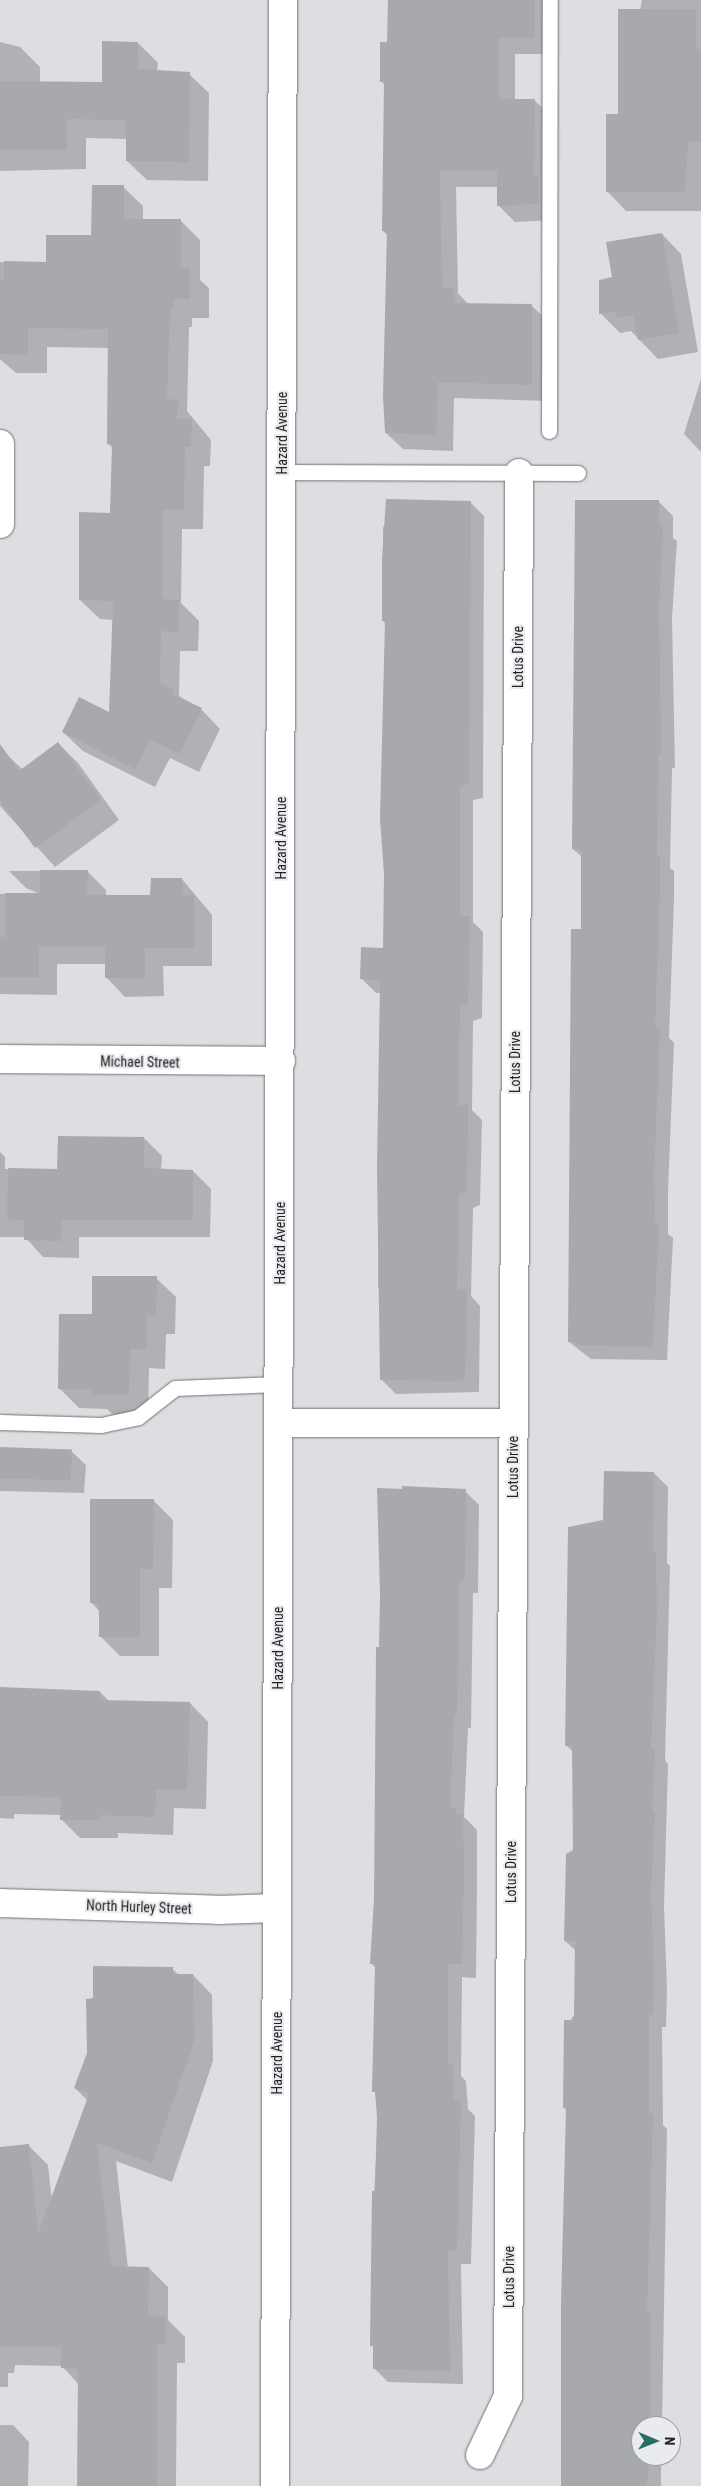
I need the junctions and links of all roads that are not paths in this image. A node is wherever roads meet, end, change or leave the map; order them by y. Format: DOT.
graph roads {
  1 [pos="283,0"];
  2 [pos="550,0"];
  3 [pos="549,430"];
  4 [pos="1,444"];
  5 [pos="282,472"];
  6 [pos="519,473"];
  7 [pos="578,473"];
  8 [pos="0,524"];
  9 [pos="0,1059"];
  10 [pos="281,1061"];
  11 [pos="279,1384"];
  12 [pos="0,1422"];
  13 [pos="279,1423"];
  14 [pos="514,1423"];
  15 [pos="0,1903"];
  16 [pos="277,1908"];
  17 [pos="480,2455"];
  18 [pos="275,2486"];
  1 -- 5 [label="street, Hazard Avenue"];
  2 -- 3 [label="lane"];
  4 -- 8 [label="street"];
  5 -- 6 [label="lane"];
  5 -- 10 [label="street, Hazard Avenue"];
  6 -- 7 [label="lane"];
  6 -- 14 [label="street, Lotus Drive"];
  9 -- 10 [label="street, Michael Street"];
  10 -- 11 [label="street, Hazard Avenue"];
  11 -- 12 [label="lane"];
  11 -- 13 [label="street, Hazard Avenue"];
  13 -- 14 [label="street"];
  13 -- 16 [label="street, Hazard Avenue"];
  14 -- 17 [label="street, Lotus Drive"];
  15 -- 16 [label="street, North Hurley Street"];
  16 -- 18 [label="street, Hazard Avenue"];
}
